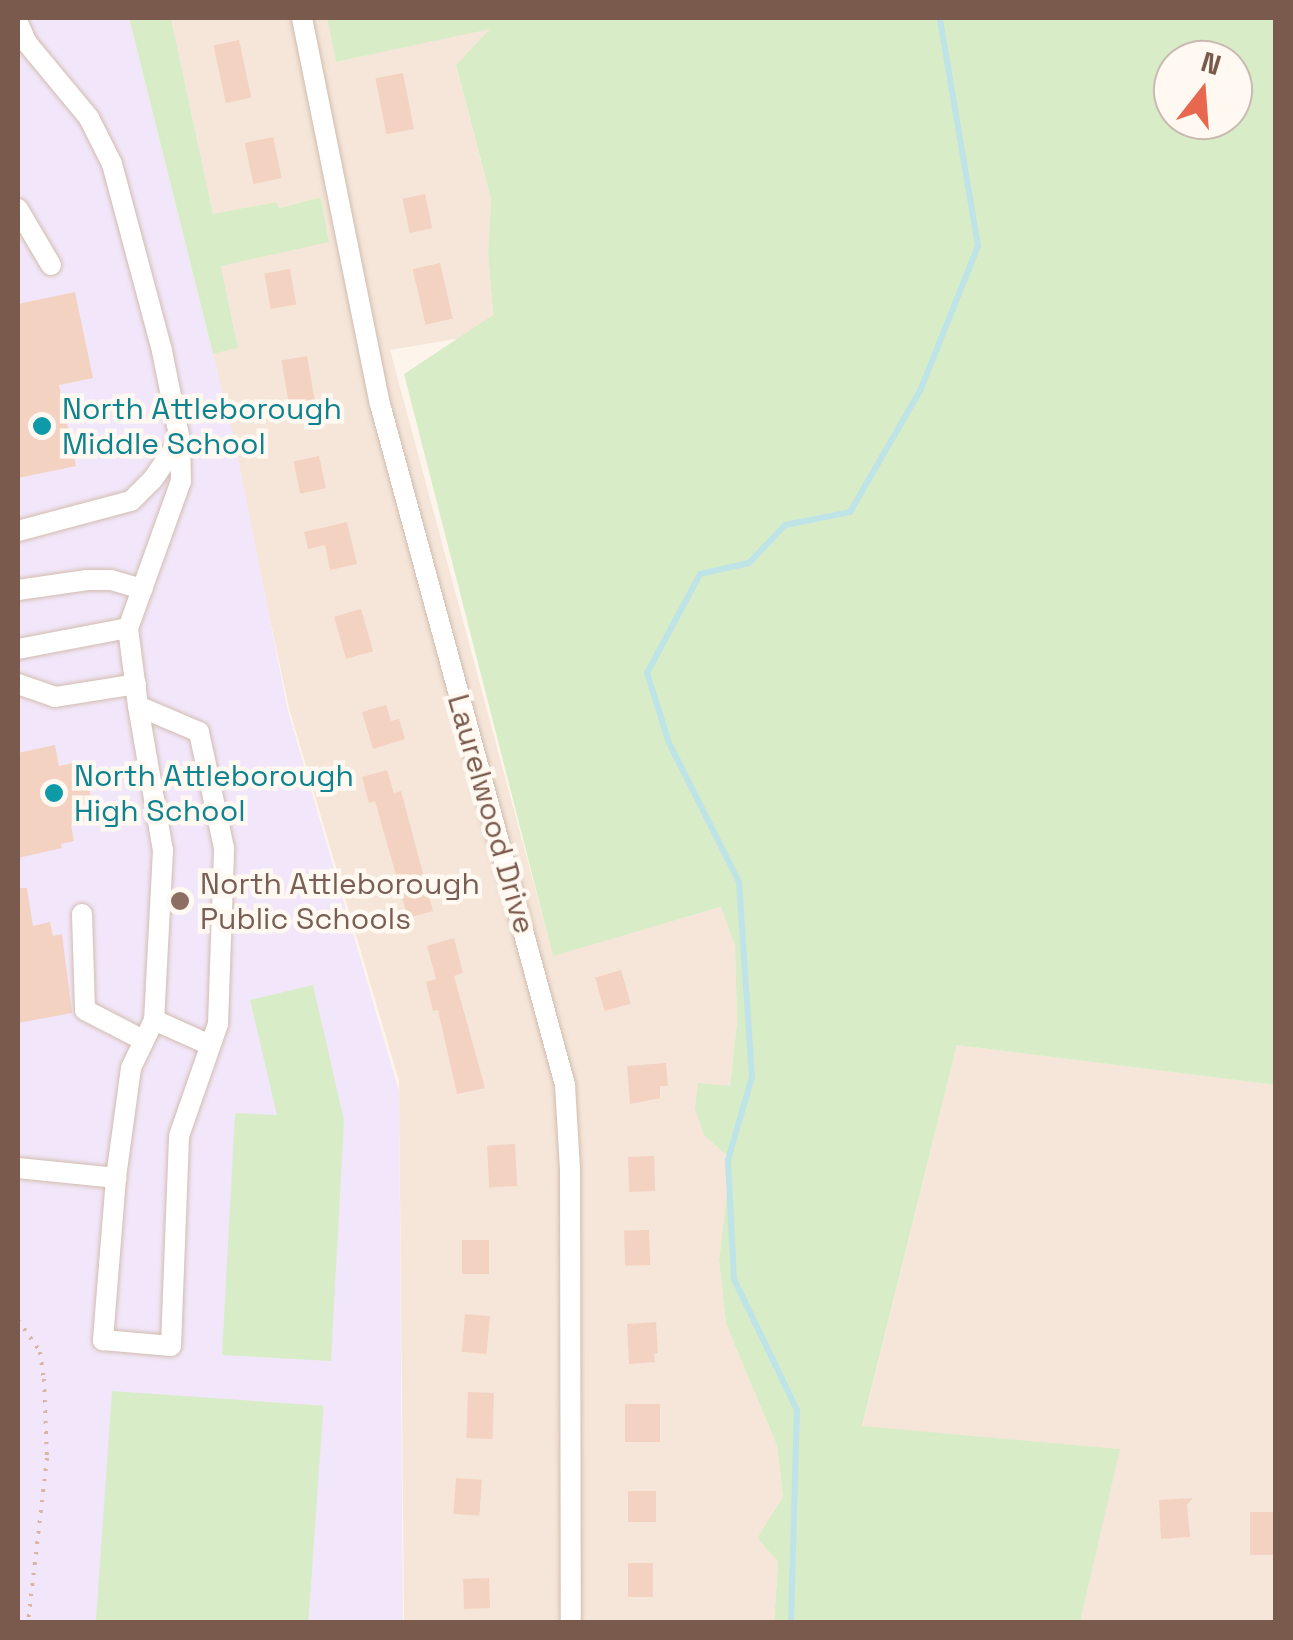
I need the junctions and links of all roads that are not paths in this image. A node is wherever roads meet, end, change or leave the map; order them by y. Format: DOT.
graph roads {
  1 [pos="302,18"];
  2 [pos="18,23"];
  3 [pos="21,46"];
  4 [pos="18,208"];
  5 [pos="51,265"];
  6 [pos="180,440"];
  7 [pos="18,531"];
  8 [pos="143,589"];
  9 [pos="18,590"];
  10 [pos="128,628"];
  11 [pos="18,648"];
  12 [pos="18,684"];
  13 [pos="136,684"];
  14 [pos="138,706"];
  15 [pos="82,914"];
  16 [pos="154,1020"];
  17 [pos="143,1040"];
  18 [pos="210,1045"];
  19 [pos="18,1168"];
  20 [pos="116,1178"];
  21 [pos="571,1622"];
  1 -- 21 [label="street, Laurelwood Drive"];
  2 -- 3 [label="street"];
  3 -- 6 [label="street"];
  4 -- 5 [label="street"];
  6 -- 7 [label="street"];
  6 -- 8 [label="street"];
  8 -- 9 [label="street"];
  8 -- 10 [label="street"];
  10 -- 11 [label="street"];
  10 -- 13 [label="street"];
  12 -- 13 [label="street"];
  13 -- 14 [label="street"];
  14 -- 16 [label="street"];
  14 -- 18 [label="street"];
  15 -- 17 [label="street"];
  16 -- 17 [label="street"];
  16 -- 18 [label="street"];
  17 -- 20 [label="street"];
  18 -- 20 [label="street"];
  19 -- 20 [label="street"];
}
